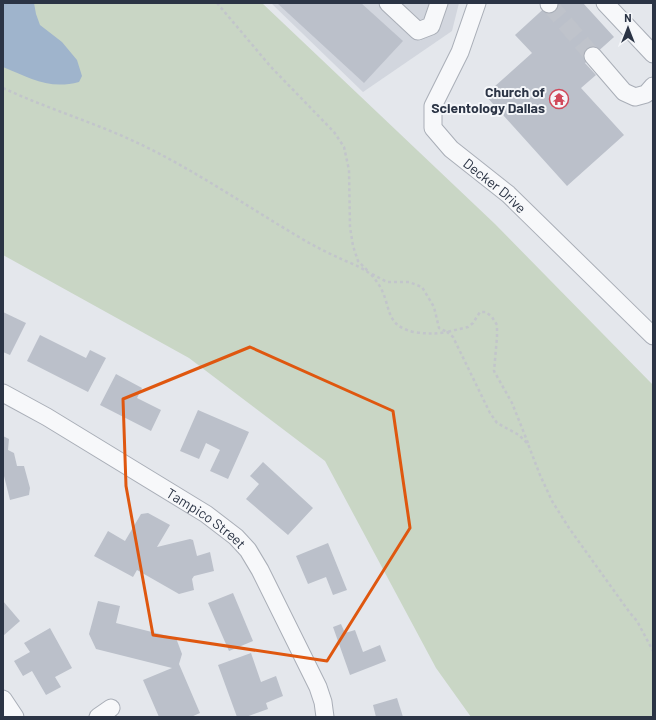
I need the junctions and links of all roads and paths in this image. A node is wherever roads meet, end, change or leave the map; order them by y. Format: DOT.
graph roads {
  1 [pos="217,3"];
  2 [pos="388,3"];
  3 [pos="439,3"];
  4 [pos="477,3"];
  5 [pos="606,3"];
  6 [pos="653,54"];
  7 [pos="593,56"];
  8 [pos="653,86"];
  9 [pos="3,88"];
  10 [pos="370,274"];
  11 [pos="447,332"];
  12 [pos="653,336"];
  13 [pos="3,393"];
  14 [pos="528,444"];
  15 [pos="653,651"];
  16 [pos="3,700"];
  17 [pos="15,717"];
  18 [pos="326,717"];
  1 -- 10 [label="path"];
  2 -- 3 [label="street"];
  4 -- 12 [label="street, Decker Drive"];
  5 -- 6 [label="street"];
  7 -- 8 [label="street"];
  9 -- 10 [label="path"];
  10 -- 11 [label="path"];
  10 -- 11 [label="path"];
  11 -- 14 [label="path"];
  11 -- 14 [label="path"];
  13 -- 18 [label="street, Tampico Street"];
  14 -- 15 [label="path"];
  16 -- 17 [label="street"];
}
